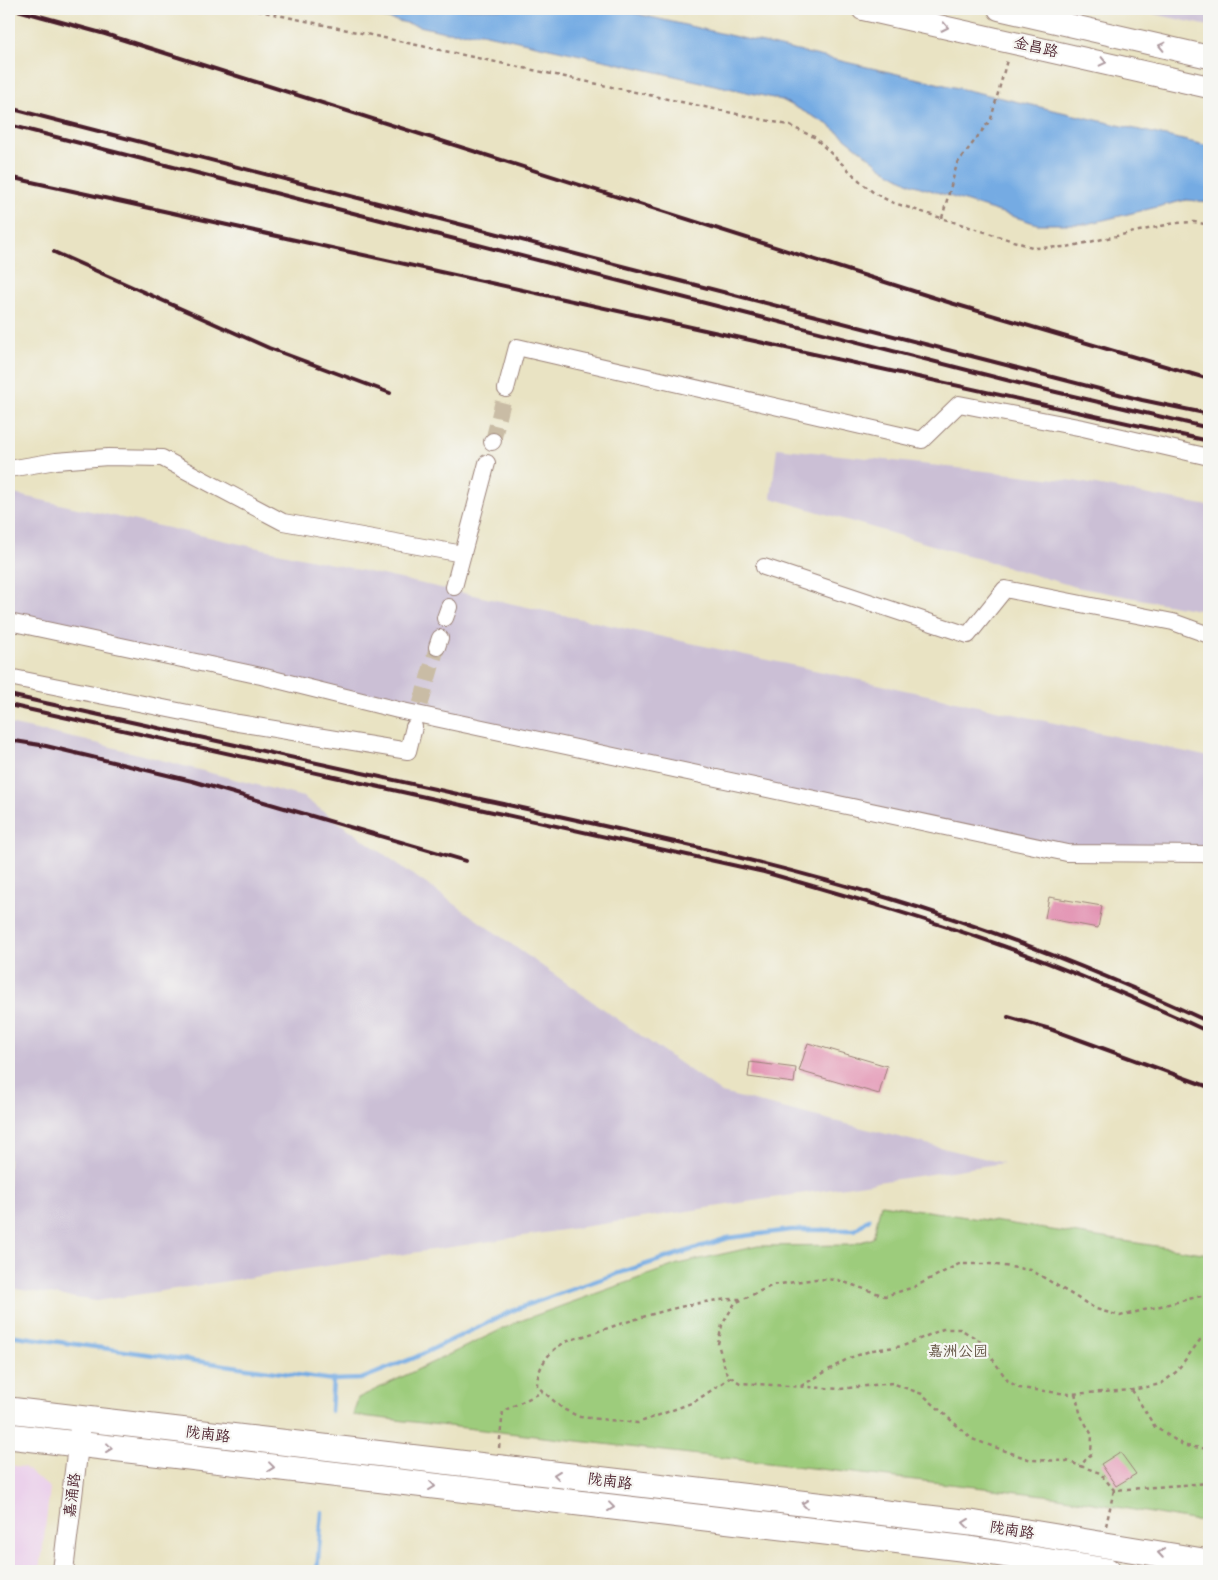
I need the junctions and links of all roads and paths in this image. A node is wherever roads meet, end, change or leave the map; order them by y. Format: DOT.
graph roads {
  1 [pos="250,9"];
  2 [pos="863,9"];
  3 [pos="999,9"];
  4 [pos="1209,57"];
  5 [pos="1001,83"];
  6 [pos="1209,87"];
  7 [pos="942,218"];
  8 [pos="1209,225"];
  9 [pos="506,388"];
  10 [pos="1209,457"];
  11 [pos="487,463"];
  12 [pos="9,469"];
  13 [pos="463,554"];
  14 [pos="764,567"];
  15 [pos="454,587"];
  16 [pos="9,622"];
  17 [pos="1209,635"];
  18 [pos="9,677"];
  19 [pos="414,727"];
  20 [pos="1209,854"];
  21 [pos="1209,1294"];
  22 [pos="743,1299"];
  23 [pos="1209,1338"];
  24 [pos="731,1377"];
  25 [pos="800,1387"];
  26 [pos="1132,1390"];
  27 [pos="542,1392"];
  28 [pos="1075,1393"];
  29 [pos="9,1410"];
  30 [pos="82,1419"];
  31 [pos="9,1436"];
  32 [pos="79,1445"];
  33 [pos="1209,1448"];
  34 [pos="1080,1466"];
  35 [pos="496,1468"];
  36 [pos="1209,1483"];
  37 [pos="1114,1490"];
  38 [pos="1102,1544"];
  39 [pos="1209,1562"];
  40 [pos="63,1571"];
  41 [pos="1108,1571"];
  1 -- 7 [label="path"];
  2 -- 6 [label="main road, 金昌路, one-way"];
  4 -- 3 [label="main road, 金昌路, one-way"];
  5 -- 7 [label="path"];
  7 -- 8 [label="path"];
  9 -- 10 [label="street"];
  11 -- 13 [label="street"];
  12 -- 13 [label="street"];
  13 -- 15 [label="street"];
  14 -- 17 [label="street"];
  16 -- 20 [label="street"];
  18 -- 19 [label="street"];
  21 -- 22 [label="path"];
  22 -- 24 [label="path"];
  22 -- 27 [label="path"];
  23 -- 26 [label="path"];
  24 -- 25 [label="path"];
  24 -- 27 [label="path"];
  25 -- 28 [label="path"];
  25 -- 34 [label="path"];
  26 -- 28 [label="path"];
  26 -- 33 [label="path"];
  27 -- 35 [label="path"];
  28 -- 34 [label="path"];
  29 -- 30 [label="main road, 陇南路"];
  30 -- 32 [label="street, 嘉涌路"];
  30 -- 35 [label="main road, 陇南路"];
  31 -- 32 [label="main road, 陇南路"];
  32 -- 40 [label="street, 嘉涌路"];
  32 -- 41 [label="main road, 陇南路, one-way"];
  34 -- 37 [label="path"];
  38 -- 35 [label="main road, 陇南路, one-way"];
  36 -- 37 [label="path"];
  37 -- 38 [label="path"];
  39 -- 38 [label="main road, 陇南路, one-way"];
}
